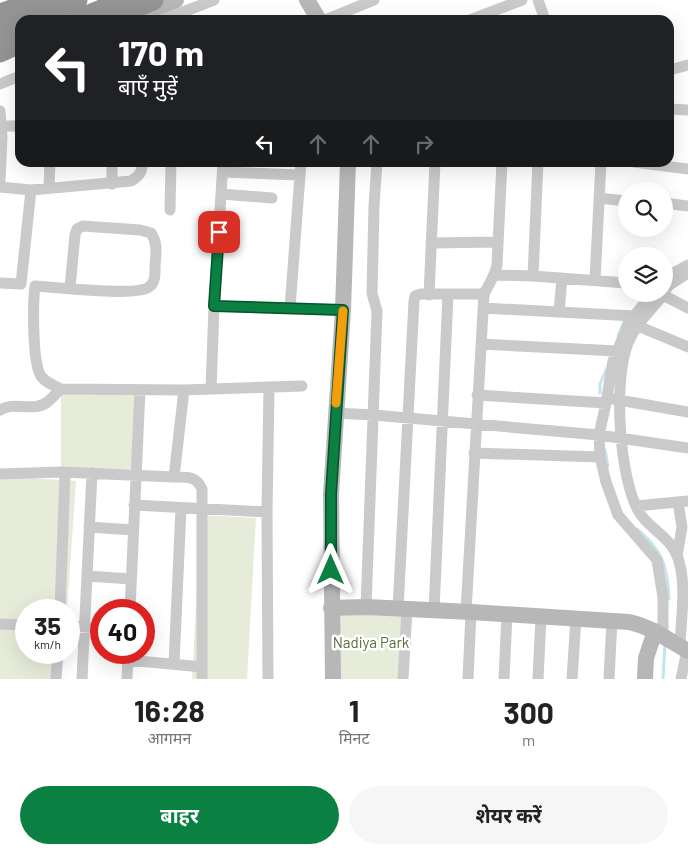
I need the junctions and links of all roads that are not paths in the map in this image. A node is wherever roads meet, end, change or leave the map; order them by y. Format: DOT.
graph roads {
  1 [pos="40,0"];
  2 [pos="64,0"];
  3 [pos="77,0"];
  4 [pos="126,0"];
  5 [pos="153,0"];
  6 [pos="176,0"];
  7 [pos="214,0"];
  8 [pos="307,0"];
  9 [pos="374,0"];
  10 [pos="522,0"];
  11 [pos="538,0"];
  12 [pos="0,14"];
  13 [pos="40,15"];
  14 [pos="64,15"];
  15 [pos="89,15"];
  16 [pos="116,15"];
  17 [pos="138,15"];
  18 [pos="175,15"];
  19 [pos="316,15"];
  20 [pos="337,15"];
  21 [pos="486,15"];
  22 [pos="543,15"];
  23 [pos="15,25"];
  24 [pos="0,32"];
  25 [pos="15,46"];
  26 [pos="0,52"];
  27 [pos="15,56"];
  28 [pos="0,62"];
  29 [pos="688,65"];
  30 [pos="674,69"];
  31 [pos="15,78"];
  32 [pos="0,84"];
  33 [pos="674,109"];
  34 [pos="688,110"];
  35 [pos="0,111"];
  36 [pos="1,126"];
  37 [pos="15,126"];
  38 [pos="50,167"];
  39 [pos="112,167"];
  40 [pos="143,167"];
  41 [pos="171,167"];
  42 [pos="223,167"];
  43 [pos="301,167"];
  44 [pos="348,167"];
  45 [pos="377,167"];
  46 [pos="435,167"];
  47 [pos="502,167"];
  48 [pos="538,167"];
  49 [pos="600,167"];
  50 [pos="673,167"];
  51 [pos="688,169"];
  52 [pos="300,175"];
  53 [pos="0,182"];
  54 [pos="112,184"];
  55 [pos="0,187"];
  56 [pos="49,188"];
  57 [pos="31,190"];
  58 [pos="222,194"];
  59 [pos="272,198"];
  60 [pos="599,198"];
  61 [pos="618,200"];
  62 [pos="673,204"];
  63 [pos="688,206"];
  64 [pos="170,210"];
  65 [pos="431,242"];
  66 [pos="498,242"];
  67 [pos="688,264"];
  68 [pos="688,273"];
  69 [pos="496,275"];
  70 [pos="533,276"];
  71 [pos="562,278"];
  72 [pos="673,279"];
  73 [pos="596,280"];
  74 [pos="618,282"];
  75 [pos="0,283"];
  76 [pos="673,283"];
  77 [pos="21,284"];
  78 [pos="35,286"];
  79 [pos="70,288"];
  80 [pos="429,294"];
  81 [pos="448,294"];
  82 [pos="484,294"];
  83 [pos="673,297"];
  84 [pos="649,302"];
  85 [pos="214,306"];
  86 [pos="290,308"];
  87 [pos="484,308"];
  88 [pos="688,308"];
  89 [pos="343,310"];
  90 [pos="559,312"];
  91 [pos="631,318"];
  92 [pos="482,344"];
  93 [pos="688,347"];
  94 [pos="614,351"];
  95 [pos="302,386"];
  96 [pos="270,387"];
  97 [pos="60,389"];
  98 [pos="211,389"];
  99 [pos="140,390"];
  100 [pos="184,390"];
  101 [pos="478,395"];
  102 [pos="621,400"];
  103 [pos="606,404"];
  104 [pos="0,410"];
  105 [pos="688,412"];
  106 [pos="335,413"];
  107 [pos="374,415"];
  108 [pos="407,417"];
  109 [pos="442,422"];
  110 [pos="477,425"];
  111 [pos="599,434"];
  112 [pos="621,438"];
  113 [pos="688,448"];
  114 [pos="474,453"];
  115 [pos="600,457"];
  116 [pos="65,472"];
  117 [pos="92,473"];
  118 [pos="0,474"];
  119 [pos="135,475"];
  120 [pos="174,477"];
  121 [pos="683,502"];
  122 [pos="134,505"];
  123 [pos="636,506"];
  124 [pos="181,508"];
  125 [pos="202,508"];
  126 [pos="267,512"];
  127 [pos="89,527"];
  128 [pos="133,530"];
  129 [pos="677,556"];
  130 [pos="87,576"];
  131 [pos="131,578"];
  132 [pos="60,599"];
  133 [pos="130,599"];
  134 [pos="366,607"];
  135 [pos="332,608"];
  136 [pos="403,609"];
  137 [pos="434,611"];
  138 [pos="468,612"];
  139 [pos="507,614"];
  140 [pos="541,617"];
  141 [pos="576,618"];
  142 [pos="612,620"];
  143 [pos="0,624"];
  144 [pos="15,625"];
  145 [pos="80,626"];
  146 [pos="85,626"];
  147 [pos="90,627"];
  148 [pos="675,643"];
  149 [pos="155,661"];
  150 [pos="57,664"];
  151 [pos="128,664"];
  152 [pos="174,664"];
  153 [pos="202,667"];
  154 [pos="56,679"];
  155 [pos="82,679"];
  156 [pos="127,679"];
  157 [pos="202,679"];
  158 [pos="268,679"];
  159 [pos="333,679"];
  160 [pos="403,679"];
  161 [pos="468,679"];
  162 [pos="504,679"];
  163 [pos="538,679"];
  164 [pos="572,679"];
  165 [pos="609,679"];
  166 [pos="645,679"];
  167 [pos="681,679"];
  1 -- 12 [label="highway"];
  2 -- 14 [label="street"];
  3 -- 13 [label="highway, bridge"];
  4 -- 15 [label="highway"];
  5 -- 16 [label="highway"];
  6 -- 17 [label="street"];
  7 -- 18 [label="street"];
  8 -- 19 [label="street"];
  9 -- 20 [label="street"];
  10 -- 21 [label="street"];
  11 -- 22 [label="street"];
  23 -- 24 [label="highway"];
  25 -- 26 [label="highway"];
  27 -- 28 [label="highway"];
  29 -- 30 [label="street"];
  31 -- 32 [label="street"];
  33 -- 34 [label="street"];
  35 -- 36 [label="street"];
  36 -- 37 [label="street"];
  36 -- 53 [label="street"];
  38 -- 56 [label="street"];
  39 -- 54 [label="street"];
  40 -- 54 [label="street"];
  41 -- 64 [label="street"];
  42 -- 52 [label="street"];
  42 -- 58 [label="street"];
  43 -- 52 [label="street"];
  44 -- 89 [label="street"];
  45 -- 107 [label="street"];
  46 -- 65 [label="street"];
  47 -- 66 [label="street"];
  48 -- 70 [label="street"];
  49 -- 60 [label="street"];
  50 -- 51 [label="street"];
  52 -- 86 [label="street"];
  54 -- 56 [label="street"];
  55 -- 57 [label="street"];
  56 -- 57 [label="street"];
  57 -- 77 [label="street"];
  58 -- 59 [label="street"];
  58 -- 85 [label="street"];
  60 -- 61 [label="street"];
  60 -- 73 [label="street"];
  62 -- 63 [label="street"];
  65 -- 66 [label="street"];
  65 -- 80 [label="street"];
  66 -- 69 [label="street"];
  67 -- 72 [label="street"];
  68 -- 76 [label="street"];
  69 -- 70 [label="street"];
  69 -- 82 [label="street"];
  70 -- 71 [label="street"];
  71 -- 73 [label="street"];
  71 -- 90 [label="street"];
  73 -- 74 [label="street"];
  75 -- 77 [label="street"];
  77 -- 78 [label="street"];
  78 -- 79 [label="street"];
  78 -- 97 [label="street"];
  79 -- 79 [label="street"];
  80 -- 81 [label="street"];
  80 -- 108 [label="street"];
  81 -- 82 [label="street"];
  81 -- 109 [label="street"];
  82 -- 87 [label="street"];
  83 -- 88 [label="street"];
  84 -- 91 [label="street"];
  85 -- 86 [label="street"];
  85 -- 98 [label="street"];
  86 -- 89 [label="street"];
  87 -- 90 [label="street"];
  87 -- 92 [label="street"];
  89 -- 106 [label="street"];
  90 -- 91 [label="street"];
  91 -- 93 [label="street"];
  91 -- 94 [label="street"];
  91 -- 102 [label="street"];
  92 -- 94 [label="street"];
  92 -- 101 [label="street"];
  94 -- 103 [label="street"];
  95 -- 96 [label="street"];
  96 -- 98 [label="street"];
  96 -- 126 [label="street"];
  97 -- 99 [label="street"];
  97 -- 104 [label="street"];
  98 -- 100 [label="street"];
  99 -- 100 [label="street"];
  99 -- 119 [label="street"];
  100 -- 120 [label="street"];
  101 -- 103 [label="street"];
  101 -- 110 [label="street"];
  102 -- 103 [label="street"];
  102 -- 105 [label="street"];
  102 -- 112 [label="street"];
  103 -- 111 [label="street"];
  106 -- 107 [label="street"];
  106 -- 135 [label="street"];
  107 -- 108 [label="street"];
  107 -- 134 [label="street"];
  108 -- 109 [label="street"];
  108 -- 136 [label="street"];
  109 -- 110 [label="street"];
  109 -- 137 [label="street"];
  110 -- 111 [label="street"];
  110 -- 114 [label="street"];
  111 -- 112 [label="street"];
  111 -- 115 [label="street"];
  112 -- 113 [label="street"];
  112 -- 123 [label="street"];
  114 -- 115 [label="street"];
  114 -- 138 [label="street"];
  115 -- 148 [label="street"];
  116 -- 117 [label="street"];
  116 -- 118 [label="street"];
  116 -- 132 [label="street"];
  117 -- 119 [label="street"];
  117 -- 127 [label="street"];
  119 -- 120 [label="street"];
  119 -- 122 [label="street"];
  120 -- 125 [label="street"];
  121 -- 123 [label="street"];
  121 -- 129 [label="street"];
  122 -- 124 [label="street"];
  122 -- 128 [label="street"];
  123 -- 129 [label="street"];
  124 -- 125 [label="street"];
  124 -- 152 [label="street"];
  125 -- 126 [label="street"];
  125 -- 153 [label="street"];
  126 -- 158 [label="street"];
  127 -- 128 [label="street"];
  127 -- 130 [label="street"];
  128 -- 131 [label="street"];
  129 -- 148 [label="street"];
  130 -- 131 [label="street"];
  130 -- 146 [label="street"];
  131 -- 133 [label="street"];
  134 -- 135 [label="street"];
  134 -- 136 [label="street"];
  135 -- 159 [label="street"];
  136 -- 137 [label="street"];
  136 -- 160 [label="street"];
  137 -- 138 [label="street"];
  138 -- 139 [label="street"];
  138 -- 161 [label="street"];
  139 -- 140 [label="street"];
  139 -- 162 [label="street"];
  140 -- 141 [label="street"];
  140 -- 163 [label="street"];
  141 -- 142 [label="street"];
  141 -- 164 [label="street"];
  142 -- 148 [label="street"];
  142 -- 165 [label="street"];
  143 -- 144 [label="street"];
  145 -- 146 [label="street"];
  146 -- 147 [label="street"];
  146 -- 155 [label="street"];
  148 -- 166 [label="street"];
  148 -- 167 [label="street"];
  149 -- 152 [label="street"];
  150 -- 154 [label="street"];
  151 -- 156 [label="street"];
  152 -- 153 [label="street"];
  153 -- 157 [label="street"];
}
